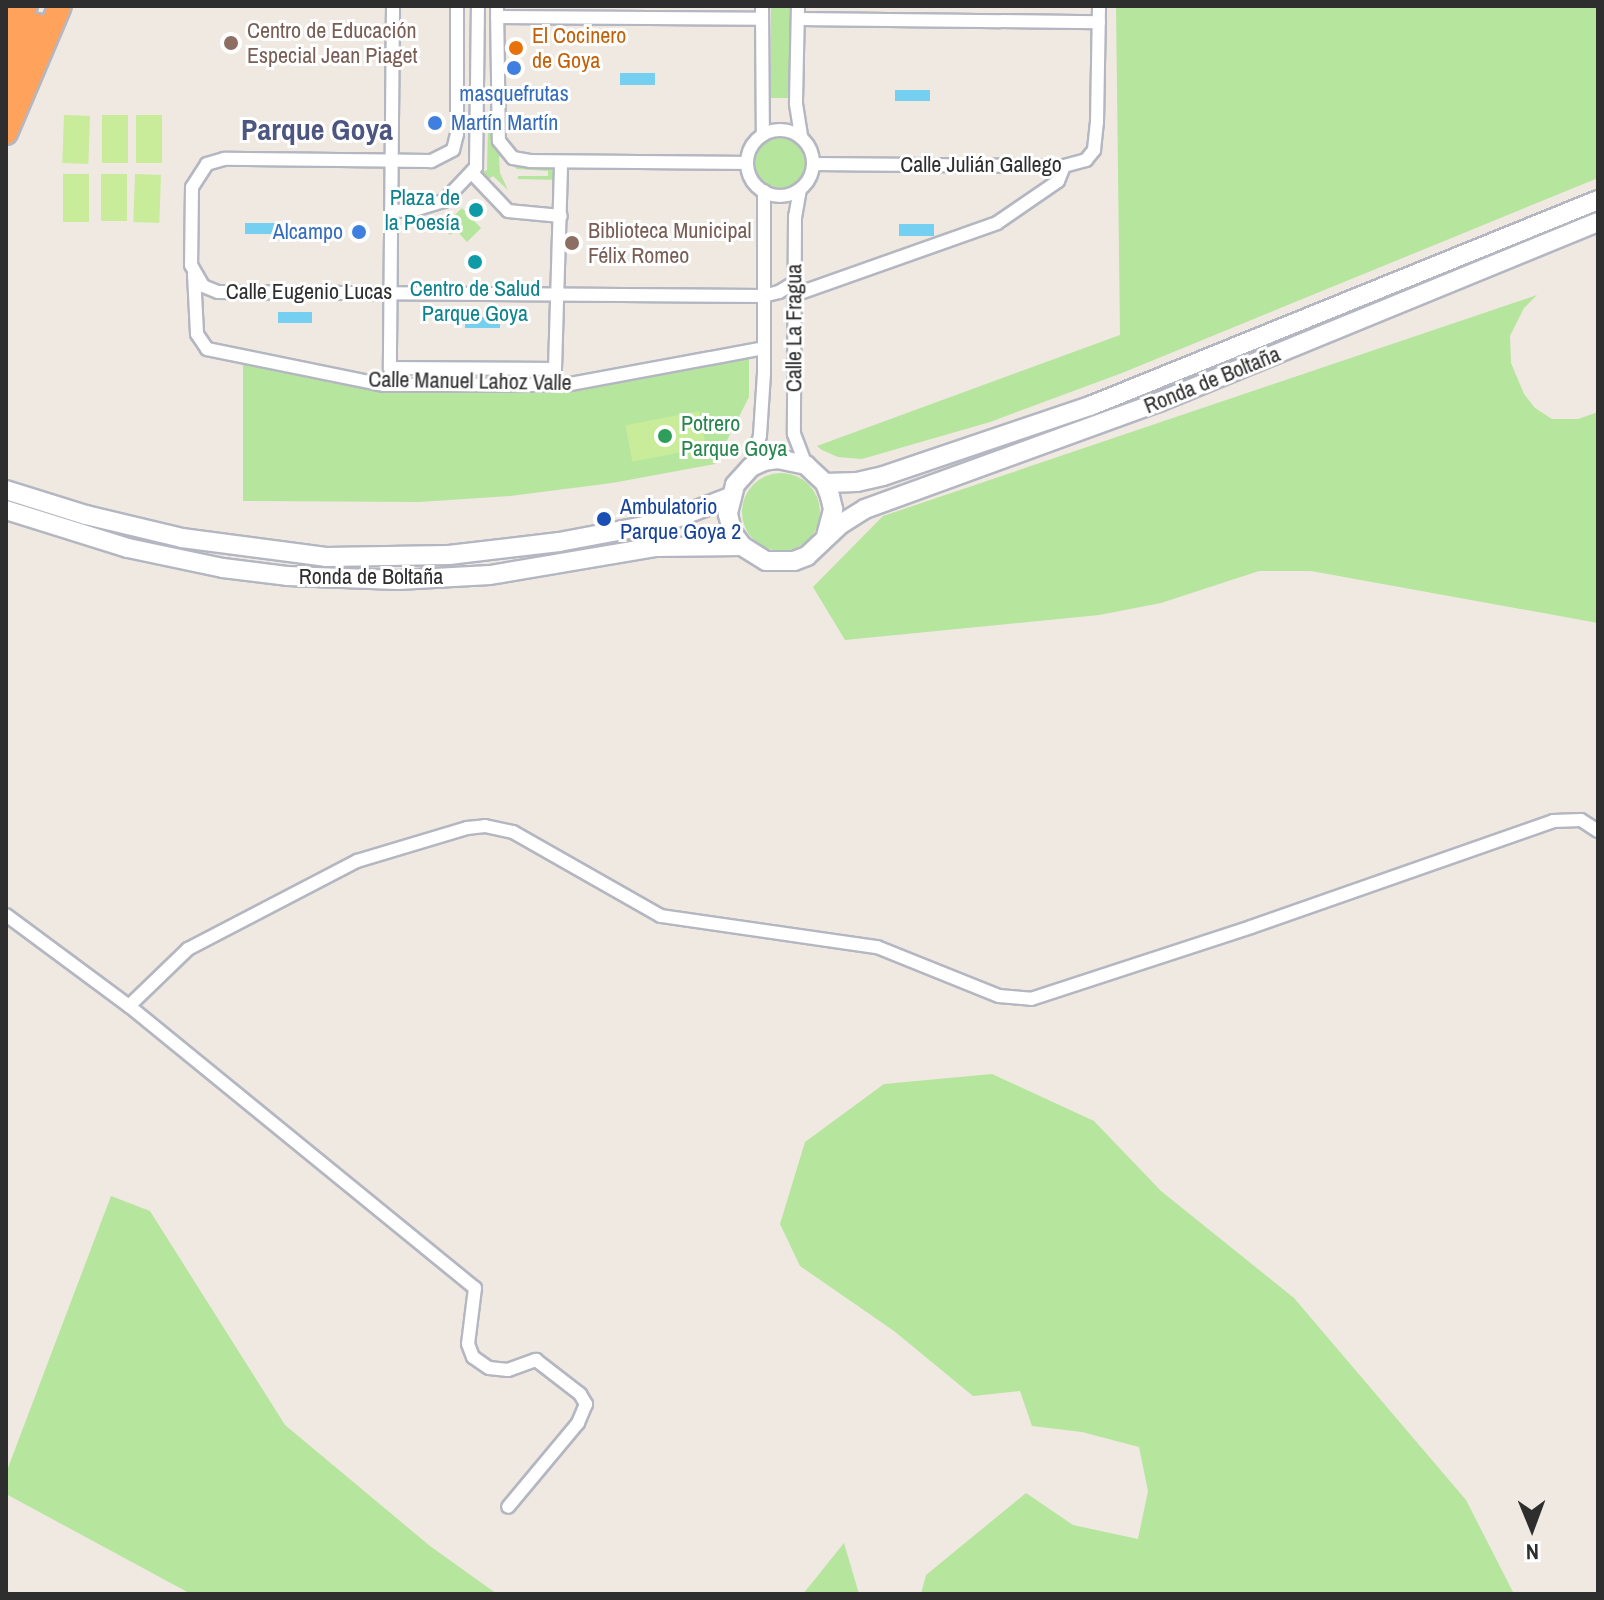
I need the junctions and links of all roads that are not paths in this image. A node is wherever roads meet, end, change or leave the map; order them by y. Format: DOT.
graph roads {
  1 [pos="9,6"];
  2 [pos="26,6"];
  3 [pos="46,6"];
  4 [pos="60,6"];
  5 [pos="393,6"];
  6 [pos="457,6"];
  7 [pos="478,6"];
  8 [pos="1099,6"];
  9 [pos="6,12"];
  10 [pos="497,12"];
  11 [pos="798,12"];
  12 [pos="762,13"];
  13 [pos="1099,22"];
  14 [pos="6,50"];
  15 [pos="6,89"];
  16 [pos="6,133"];
  17 [pos="763,135"];
  18 [pos="801,137"];
  19 [pos="391,161"];
  20 [pos="561,162"];
  21 [pos="747,163"];
  22 [pos="813,164"];
  23 [pos="1064,166"];
  24 [pos="472,173"];
  25 [pos="800,189"];
  26 [pos="764,191"];
  27 [pos="1598,200"];
  28 [pos="391,211"];
  29 [pos="561,216"];
  30 [pos="1598,222"];
  31 [pos="194,274"];
  32 [pos="794,289"];
  33 [pos="390,293"];
  34 [pos="557,294"];
  35 [pos="763,296"];
  36 [pos="764,348"];
  37 [pos="806,465"];
  38 [pos="751,467"];
  39 [pos="825,483"];
  40 [pos="6,490"];
  41 [pos="730,497"];
  42 [pos="6,510"];
  43 [pos="826,536"];
  44 [pos="742,546"];
  45 [pos="1598,831"];
  46 [pos="6,915"];
  47 [pos="129,1006"];
  48 [pos="508,1507"];
  1 -- 9 [label="highway"];
  2 -- 14 [label="highway"];
  3 -- 15 [label="highway"];
  4 -- 16 [label="highway"];
  5 -- 19 [label="street"];
  6 -- 19 [label="street, Calle Eugenio Lucas"];
  7 -- 24 [label="street"];
  8 -- 13 [label="street, Calle Julián Gallego"];
  10 -- 12 [label="street"];
  10 -- 20 [label="street"];
  11 -- 13 [label="street"];
  11 -- 18 [label="street"];
  12 -- 17 [label="street"];
  13 -- 23 [label="street, Calle Julián Gallego"];
  17 -- 18 [label="street"];
  17 -- 21 [label="street"];
  18 -- 22 [label="street"];
  19 -- 28 [label="street"];
  19 -- 31 [label="street, Calle Eugenio Lucas"];
  20 -- 21 [label="street"];
  20 -- 29 [label="street"];
  21 -- 26 [label="street"];
  22 -- 23 [label="street, Calle Julián Gallego"];
  22 -- 25 [label="street"];
  23 -- 32 [label="street, Calle Eugenio Lucas"];
  24 -- 28 [label="street"];
  24 -- 29 [label="street"];
  25 -- 26 [label="street"];
  25 -- 32 [label="street, Calle La Fragua"];
  26 -- 35 [label="street, Calle La Fragua"];
  27 -- 39 [label="main road, Ronda de Boltaña"];
  28 -- 33 [label="street"];
  29 -- 34 [label="street"];
  30 -- 43 [label="main road, Ronda de Boltaña"];
  31 -- 33 [label="street, Calle Eugenio Lucas"];
  31 -- 36 [label="street, Calle Manuel Lahoz Valle"];
  32 -- 35 [label="street, Calle Eugenio Lucas"];
  32 -- 37 [label="street, Calle La Fragua"];
  33 -- 34 [label="street, Calle Eugenio Lucas"];
  33 -- 34 [label="street"];
  34 -- 35 [label="street, Calle Eugenio Lucas"];
  35 -- 36 [label="street, Calle La Fragua"];
  36 -- 38 [label="street, Calle La Fragua"];
  37 -- 38 [label="main road"];
  37 -- 39 [label="main road"];
  38 -- 41 [label="main road"];
  39 -- 43 [label="main road"];
  40 -- 41 [label="main road, Ronda de Boltaña"];
  41 -- 44 [label="main road"];
  42 -- 44 [label="main road, Ronda de Boltaña"];
  43 -- 44 [label="main road, Ronda de Boltaña"];
  45 -- 47 [label="street"];
  46 -- 47 [label="street"];
  47 -- 48 [label="street"];
}
